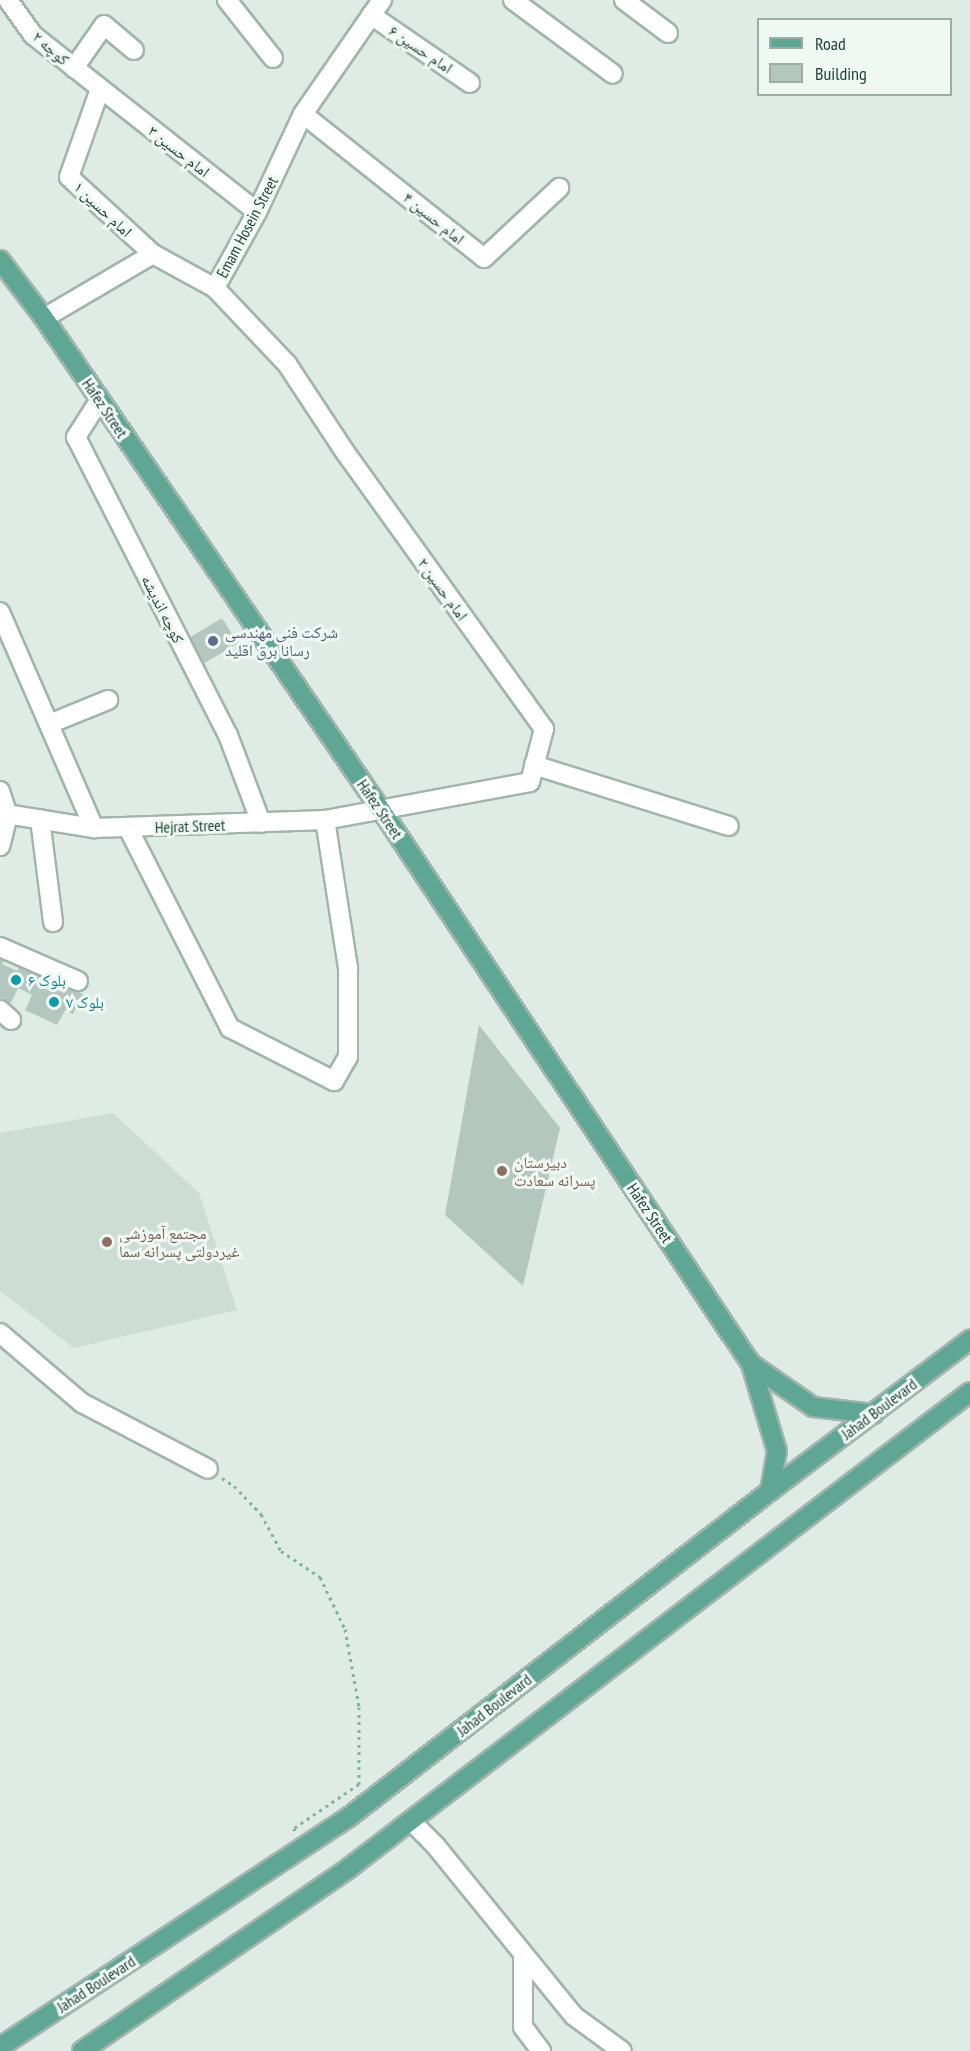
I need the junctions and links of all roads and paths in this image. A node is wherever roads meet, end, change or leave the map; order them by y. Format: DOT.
graph roads {
  1 [pos="227,0"];
  2 [pos="513,0"];
  3 [pos="624,0"];
  4 [pos="10,1"];
  5 [pos="375,6"];
  6 [pos="669,33"];
  7 [pos="134,50"];
  8 [pos="273,58"];
  9 [pos="74,68"];
  10 [pos="613,74"];
  11 [pos="470,83"];
  12 [pos="100,89"];
  13 [pos="303,114"];
  14 [pos="559,188"];
  15 [pos="257,212"];
  16 [pos="153,255"];
  17 [pos="0,260"];
  18 [pos="215,288"];
  19 [pos="44,318"];
  20 [pos="99,401"];
  21 [pos="0,612"];
  22 [pos="108,700"];
  23 [pos="49,724"];
  24 [pos="534,765"];
  25 [pos="0,791"];
  26 [pos="381,810"];
  27 [pos="4,814"];
  28 [pos="40,819"];
  29 [pos="325,820"];
  30 [pos="261,823"];
  31 [pos="729,826"];
  32 [pos="94,828"];
  33 [pos="128,828"];
  34 [pos="0,846"];
  35 [pos="53,922"];
  36 [pos="0,947"];
  37 [pos="78,981"];
  38 [pos="0,1333"];
  39 [pos="970,1340"];
  40 [pos="751,1364"];
  41 [pos="970,1392"];
  42 [pos="874,1414"];
  43 [pos="208,1469"];
  44 [pos="770,1491"];
  45 [pos="411,1821"];
  46 [pos="304,1847"];
  47 [pos="523,1955"];
  48 [pos="0,2047"];
  49 [pos="82,2051"];
  50 [pos="541,2051"];
  51 [pos="622,2051"];
  1 -- 8 [label="street"];
  2 -- 10 [label="street"];
  3 -- 6 [label="street"];
  4 -- 9 [label="street, کوچه ۲"];
  5 -- 11 [label="street, امام حسین ۶"];
  5 -- 13 [label="street, Emam Hosein Street"];
  7 -- 9 [label="street"];
  9 -- 12 [label="street, کوچه ۲"];
  12 -- 15 [label="street, امام حسین ۳"];
  12 -- 16 [label="street, امام حسین ۱"];
  13 -- 14 [label="street, امام حسین ۴"];
  13 -- 15 [label="street, Emam Hosein Street"];
  15 -- 18 [label="street, Emam Hosein Street"];
  16 -- 18 [label="street, Emam Hosein Street"];
  16 -- 19 [label="street"];
  17 -- 19 [label="main road, Hafez Street"];
  18 -- 24 [label="street, امام حسین ۲"];
  19 -- 20 [label="main road, Hafez Street"];
  20 -- 26 [label="main road, Hafez Street"];
  20 -- 30 [label="street, کوچه اندیشه"];
  21 -- 23 [label="street"];
  22 -- 23 [label="street"];
  23 -- 32 [label="street"];
  24 -- 26 [label="street, امام حسین ۲"];
  24 -- 31 [label="street"];
  25 -- 27 [label="street"];
  26 -- 29 [label="street, Hejrat Street"];
  26 -- 40 [label="main road, Hafez Street"];
  27 -- 28 [label="street, Hejrat Street"];
  27 -- 34 [label="street"];
  28 -- 32 [label="street, Hejrat Street"];
  28 -- 35 [label="street"];
  29 -- 30 [label="street, Hejrat Street"];
  29 -- 33 [label="street"];
  30 -- 33 [label="street, Hejrat Street"];
  32 -- 33 [label="street, Hejrat Street"];
  36 -- 37 [label="street"];
  38 -- 43 [label="street"];
  39 -- 42 [label="main road, Jahad Boulevard"];
  40 -- 42 [label="main road"];
  40 -- 44 [label="main road"];
  41 -- 45 [label="main road"];
  42 -- 44 [label="main road, Jahad Boulevard"];
  43 -- 46 [label="path"];
  44 -- 46 [label="main road, Jahad Boulevard"];
  45 -- 47 [label="street"];
  45 -- 49 [label="main road"];
  46 -- 48 [label="main road, Jahad Boulevard"];
  47 -- 50 [label="street"];
  47 -- 51 [label="street"];
}
